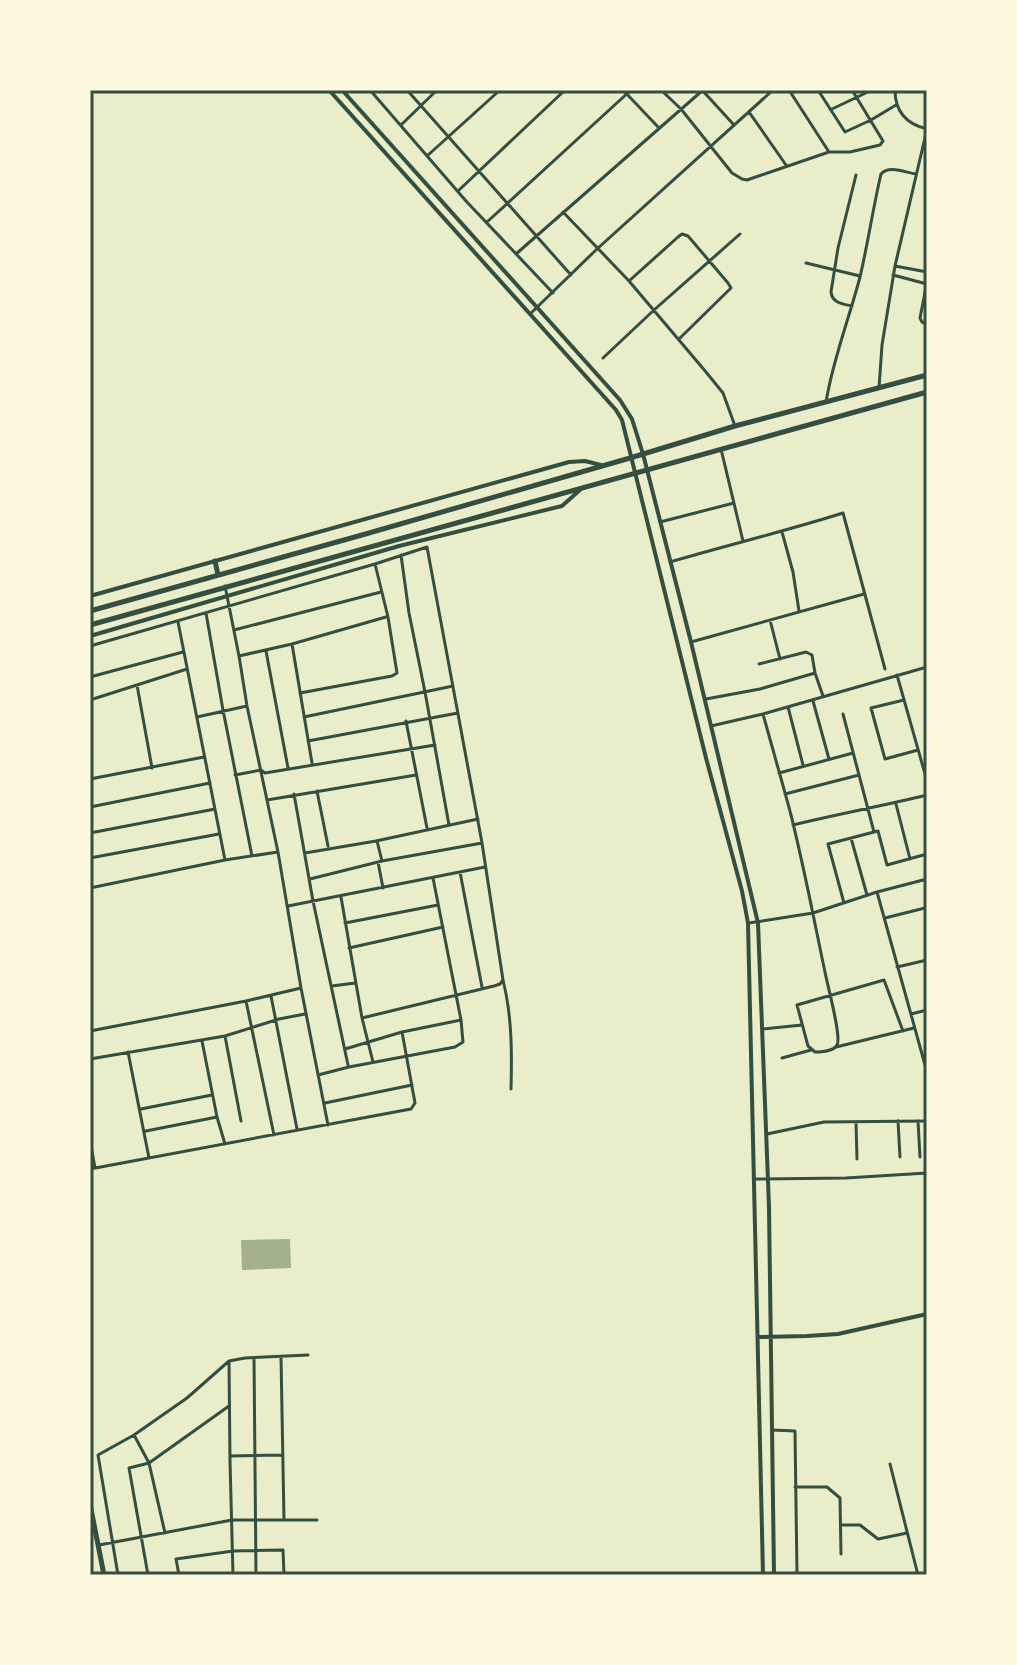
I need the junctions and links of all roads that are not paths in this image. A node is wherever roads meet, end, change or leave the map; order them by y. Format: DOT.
graph roads {
  1 [pos="329,90"];
  2 [pos="342,90"];
  3 [pos="370,90"];
  4 [pos="407,90"];
  5 [pos="437,90"];
  6 [pos="500,90"];
  7 [pos="565,90"];
  8 [pos="631,90"];
  9 [pos="661,90"];
  10 [pos="702,90"];
  11 [pos="773,90"];
  12 [pos="789,90"];
  13 [pos="818,90"];
  14 [pos="852,90"];
  15 [pos="872,90"];
  16 [pos="895,90"];
  17 [pos="625,92"];
  18 [pos="857,98"];
  19 [pos="896,105"];
  20 [pos="420,106"];
  21 [pos="681,109"];
  22 [pos="831,110"];
  23 [pos="749,112"];
  24 [pos="368,119"];
  25 [pos="871,120"];
  26 [pos="360,125"];
  27 [pos="401,125"];
  28 [pos="734,125"];
  29 [pos="659,128"];
  30 [pos="927,129"];
  31 [pos="448,138"];
  32 [pos="711,145"];
  33 [pos="829,152"];
  34 [pos="427,156"];
  35 [pos="786,165"];
  36 [pos="478,171"];
  37 [pos="916,174"];
  38 [pos="856,175"];
  39 [pos="458,191"];
  40 [pos="507,203"];
  41 [pos="563,212"];
  42 [pos="486,223"];
  43 [pos="740,234"];
  44 [pos="537,236"];
  45 [pos="597,249"];
  46 [pos="516,254"];
  47 [pos="709,262"];
  48 [pos="806,263"];
  49 [pos="895,266"];
  50 [pos="833,270"];
  51 [pos="927,272"];
  52 [pos="571,275"];
  53 [pos="893,275"];
  54 [pos="860,276"];
  55 [pos="629,281"];
  56 [pos="927,283"];
  57 [pos="553,293"];
  58 [pos="852,306"];
  59 [pos="538,307"];
  60 [pos="654,310"];
  61 [pos="530,314"];
  62 [pos="927,325"];
  63 [pos="679,339"];
  64 [pos="603,358"];
  65 [pos="927,375"];
  66 [pos="879,389"];
  67 [pos="927,392"];
  68 [pos="826,402"];
  69 [pos="735,426"];
  70 [pos="721,449"];
  71 [pos="643,454"];
  72 [pos="630,458"];
  73 [pos="602,466"];
  74 [pos="646,470"];
  75 [pos="634,473"];
  76 [pos="583,487"];
  77 [pos="734,503"];
  78 [pos="660,522"];
  79 [pos="782,532"];
  80 [pos="396,538"];
  81 [pos="743,541"];
  82 [pos="399,546"];
  83 [pos="401,555"];
  84 [pos="215,561"];
  85 [pos="670,562"];
  86 [pos="375,564"];
  87 [pos="218,575"];
  88 [pos="225,586"];
  89 [pos="381,592"];
  90 [pos="864,594"];
  91 [pos="227,595"];
  92 [pos="90,596"];
  93 [pos="230,606"];
  94 [pos="90,611"];
  95 [pos="799,611"];
  96 [pos="206,613"];
  97 [pos="388,617"];
  98 [pos="770,619"];
  99 [pos="178,622"];
  100 [pos="90,625"];
  101 [pos="234,630"];
  102 [pos="90,636"];
  103 [pos="691,642"];
  104 [pos="292,644"];
  105 [pos="90,646"];
  106 [pos="266,651"];
  107 [pos="184,652"];
  108 [pos="239,656"];
  109 [pos="780,659"];
  110 [pos="759,664"];
  111 [pos="927,667"];
  112 [pos="187,669"];
  113 [pos="885,669"];
  114 [pos="815,673"];
  115 [pos="897,675"];
  116 [pos="90,677"];
  117 [pos="137,685"];
  118 [pos="453,686"];
  119 [pos="425,692"];
  120 [pos="300,693"];
  121 [pos="823,696"];
  122 [pos="705,699"];
  123 [pos="812,699"];
  124 [pos="90,700"];
  125 [pos="904,700"];
  126 [pos="247,706"];
  127 [pos="788,707"];
  128 [pos="223,710"];
  129 [pos="458,713"];
  130 [pos="763,714"];
  131 [pos="843,714"];
  132 [pos="197,717"];
  133 [pos="304,717"];
  134 [pos="430,718"];
  135 [pos="406,721"];
  136 [pos="711,726"];
  137 [pos="308,741"];
  138 [pos="435,745"];
  139 [pos="411,749"];
  140 [pos="918,750"];
  141 [pos="853,752"];
  142 [pos="204,757"];
  143 [pos="829,759"];
  144 [pos="312,764"];
  145 [pos="804,766"];
  146 [pos="152,768"];
  147 [pos="288,768"];
  148 [pos="261,770"];
  149 [pos="779,773"];
  150 [pos="859,774"];
  151 [pos="235,775"];
  152 [pos="416,775"];
  153 [pos="90,779"];
  154 [pos="927,781"];
  155 [pos="210,783"];
  156 [pos="317,791"];
  157 [pos="294,794"];
  158 [pos="785,794"];
  159 [pos="927,795"];
  160 [pos="267,800"];
  161 [pos="896,803"];
  162 [pos="90,807"];
  163 [pos="215,809"];
  164 [pos="868,809"];
  165 [pos="478,819"];
  166 [pos="449,825"];
  167 [pos="793,825"];
  168 [pos="427,829"];
  169 [pos="874,832"];
  170 [pos="90,833"];
  171 [pos="219,834"];
  172 [pos="851,838"];
  173 [pos="376,841"];
  174 [pos="482,843"];
  175 [pos="328,848"];
  176 [pos="278,852"];
  177 [pos="305,853"];
  178 [pos="927,854"];
  179 [pos="252,856"];
  180 [pos="90,858"];
  181 [pos="910,859"];
  182 [pos="225,860"];
  183 [pos="380,862"];
  184 [pos="486,867"];
  185 [pos="460,872"];
  186 [pos="433,878"];
  187 [pos="309,879"];
  188 [pos="927,879"];
  189 [pos="90,888"];
  190 [pos="383,888"];
  191 [pos="877,892"];
  192 [pos="867,895"];
  193 [pos="341,896"];
  194 [pos="313,901"];
  195 [pos="844,903"];
  196 [pos="438,905"];
  197 [pos="288,906"];
  198 [pos="813,913"];
  199 [pos="927,916"];
  200 [pos="885,918"];
  201 [pos="345,923"];
  202 [pos="748,923"];
  203 [pos="758,923"];
  204 [pos="443,927"];
  205 [pos="349,948"];
  206 [pos="927,960"];
  207 [pos="897,967"];
  208 [pos="503,980"];
  209 [pos="355,983"];
  210 [pos="332,986"];
  211 [pos="301,988"];
  212 [pos="482,988"];
  213 [pos="830,995"];
  214 [pos="271,996"];
  215 [pos="456,996"];
  216 [pos="246,1001"];
  217 [pos="927,1010"];
  218 [pos="307,1013"];
  219 [pos="911,1014"];
  220 [pos="362,1018"];
  221 [pos="276,1020"];
  222 [pos="461,1020"];
  223 [pos="802,1025"];
  224 [pos="252,1028"];
  225 [pos="915,1028"];
  226 [pos="763,1029"];
  227 [pos="90,1031"];
  228 [pos="903,1031"];
  229 [pos="402,1032"];
  230 [pos="225,1036"];
  231 [pos="202,1041"];
  232 [pos="368,1041"];
  233 [pos="836,1047"];
  234 [pos="345,1049"];
  235 [pos="811,1050"];
  236 [pos="128,1051"];
  237 [pos="407,1056"];
  238 [pos="782,1058"];
  239 [pos="90,1059"];
  240 [pos="373,1062"];
  241 [pos="349,1067"];
  242 [pos="927,1072"];
  243 [pos="318,1075"];
  244 [pos="412,1085"];
  245 [pos="511,1089"];
  246 [pos="213,1094"];
  247 [pos="324,1103"];
  248 [pos="141,1109"];
  249 [pos="217,1117"];
  250 [pos="241,1121"];
  251 [pos="898,1121"];
  252 [pos="918,1121"];
  253 [pos="927,1121"];
  254 [pos="856,1122"];
  255 [pos="328,1125"];
  256 [pos="297,1130"];
  257 [pos="145,1132"];
  258 [pos="767,1134"];
  259 [pos="274,1135"];
  260 [pos="90,1140"];
  261 [pos="225,1144"];
  262 [pos="900,1157"];
  263 [pos="920,1157"];
  264 [pos="149,1158"];
  265 [pos="857,1159"];
  266 [pos="92,1169"];
  267 [pos="927,1173"];
  268 [pos="768,1179"];
  269 [pos="754,1180"];
  270 [pos="927,1314"];
  271 [pos="758,1337"];
  272 [pos="772,1337"];
  273 [pos="308,1355"];
  274 [pos="281,1357"];
  275 [pos="254,1358"];
  276 [pos="229,1361"];
  277 [pos="229,1406"];
  278 [pos="773,1430"];
  279 [pos="134,1435"];
  280 [pos="282,1455"];
  281 [pos="230,1456"];
  282 [pos="254,1456"];
  283 [pos="149,1463"];
  284 [pos="890,1464"];
  285 [pos="795,1487"];
  286 [pos="90,1504"];
  287 [pos="231,1520"];
  288 [pos="255,1520"];
  289 [pos="284,1520"];
  290 [pos="317,1520"];
  291 [pos="841,1525"];
  292 [pos="165,1533"];
  293 [pos="907,1533"];
  294 [pos="141,1537"];
  295 [pos="113,1543"];
  296 [pos="98,1545"];
  297 [pos="255,1550"];
  298 [pos="233,1551"];
  299 [pos="841,1554"];
  300 [pos="104,1575"];
  301 [pos="118,1575"];
  302 [pos="148,1575"];
  303 [pos="179,1575"];
  304 [pos="233,1575"];
  305 [pos="256,1575"];
  306 [pos="284,1575"];
  307 [pos="763,1575"];
  308 [pos="774,1575"];
  309 [pos="797,1575"];
  310 [pos="918,1575"];
  1 -- 26 [label="street"];
  2 -- 24 [label="street"];
  3 -- 27 [label="street"];
  4 -- 20 [label="street"];
  5 -- 20 [label="street"];
  6 -- 31 [label="street"];
  7 -- 36 [label="street"];
  8 -- 17 [label="street"];
  9 -- 21 [label="street"];
  10 -- 21 [label="street"];
  10 -- 28 [label="street"];
  11 -- 23 [label="street"];
  12 -- 33 [label="street"];
  13 -- 22 [label="street"];
  14 -- 18 [label="street"];
  15 -- 18 [label="street"];
  16 -- 19 [label="street"];
  17 -- 29 [label="street"];
  17 -- 40 [label="street"];
  18 -- 22 [label="street"];
  18 -- 25 [label="street"];
  19 -- 25 [label="street"];
  19 -- 30 [label="street"];
  20 -- 27 [label="street"];
  20 -- 31 [label="street"];
  21 -- 29 [label="street"];
  21 -- 32 [label="street"];
  22 -- 25 [label="street"];
  23 -- 28 [label="street"];
  23 -- 35 [label="street"];
  24 -- 26 [label="street"];
  24 -- 59 [label="street"];
  25 -- 33 [label="street"];
  26 -- 61 [label="street"];
  27 -- 34 [label="street"];
  28 -- 32 [label="street"];
  29 -- 41 [label="street"];
  30 -- 37 [label="street"];
  31 -- 34 [label="street"];
  31 -- 36 [label="street"];
  32 -- 35 [label="street"];
  32 -- 45 [label="street"];
  33 -- 35 [label="street"];
  34 -- 39 [label="street"];
  36 -- 39 [label="street"];
  36 -- 40 [label="street"];
  37 -- 49 [label="street"];
  37 -- 54 [label="street"];
  38 -- 50 [label="street"];
  39 -- 42 [label="street"];
  40 -- 42 [label="street"];
  40 -- 44 [label="street"];
  41 -- 44 [label="street"];
  41 -- 45 [label="street"];
  42 -- 46 [label="street"];
  43 -- 47 [label="street"];
  44 -- 46 [label="street"];
  44 -- 52 [label="street"];
  45 -- 52 [label="street"];
  45 -- 55 [label="street"];
  46 -- 57 [label="street"];
  47 -- 55 [label="street"];
  47 -- 60 [label="street"];
  47 -- 63 [label="street"];
  48 -- 50 [label="street"];
  49 -- 51 [label="street"];
  49 -- 53 [label="street"];
  50 -- 54 [label="street"];
  50 -- 58 [label="street"];
  52 -- 57 [label="street"];
  53 -- 56 [label="street"];
  53 -- 66 [label="street"];
  54 -- 58 [label="street"];
  55 -- 60 [label="street"];
  56 -- 62 [label="street"];
  57 -- 59 [label="street"];
  58 -- 68 [label="street"];
  59 -- 61 [label="street"];
  59 -- 71 [label="street"];
  60 -- 63 [label="street"];
  60 -- 64 [label="street"];
  61 -- 72 [label="street"];
  63 -- 69 [label="street"];
  65 -- 66 [label="main road"];
  66 -- 68 [label="main road"];
  67 -- 70 [label="main road"];
  68 -- 69 [label="main road"];
  69 -- 71 [label="main road"];
  70 -- 74 [label="main road"];
  70 -- 77 [label="street"];
  71 -- 72 [label="main road"];
  71 -- 74 [label="street"];
  72 -- 73 [label="main road"];
  72 -- 75 [label="street"];
  73 -- 84 [label="street"];
  73 -- 87 [label="main road"];
  74 -- 75 [label="main road"];
  74 -- 78 [label="street"];
  75 -- 76 [label="main road"];
  75 -- 202 [label="street"];
  76 -- 80 [label="main road"];
  76 -- 82 [label="street"];
  77 -- 78 [label="street"];
  77 -- 81 [label="street"];
  78 -- 85 [label="street"];
  79 -- 81 [label="street"];
  79 -- 90 [label="street"];
  79 -- 95 [label="street"];
  80 -- 82 [label="main road"];
  80 -- 88 [label="main road"];
  81 -- 85 [label="street"];
  82 -- 91 [label="street"];
  83 -- 86 [label="street"];
  83 -- 118 [label="street"];
  83 -- 119 [label="street"];
  84 -- 87 [label="main road"];
  84 -- 92 [label="street"];
  85 -- 103 [label="street"];
  86 -- 89 [label="street"];
  86 -- 93 [label="street"];
  87 -- 94 [label="main road"];
  88 -- 91 [label="street"];
  88 -- 100 [label="main road"];
  89 -- 97 [label="street"];
  89 -- 101 [label="street"];
  90 -- 95 [label="street"];
  90 -- 113 [label="street"];
  91 -- 93 [label="street"];
  91 -- 102 [label="street"];
  93 -- 96 [label="street"];
  93 -- 101 [label="street"];
  95 -- 98 [label="street"];
  96 -- 99 [label="street"];
  96 -- 128 [label="street"];
  97 -- 104 [label="street"];
  97 -- 120 [label="street"];
  98 -- 103 [label="street"];
  98 -- 109 [label="street"];
  99 -- 105 [label="street"];
  99 -- 107 [label="street"];
  101 -- 108 [label="street"];
  103 -- 122 [label="street"];
  104 -- 106 [label="street"];
  104 -- 120 [label="street"];
  106 -- 108 [label="street"];
  106 -- 147 [label="street"];
  107 -- 112 [label="street"];
  107 -- 116 [label="street"];
  108 -- 126 [label="street"];
  109 -- 110 [label="street"];
  109 -- 114 [label="street"];
  111 -- 115 [label="street"];
  112 -- 117 [label="street"];
  112 -- 132 [label="street"];
  114 -- 121 [label="street"];
  114 -- 122 [label="street"];
  115 -- 121 [label="street"];
  115 -- 125 [label="street"];
  117 -- 124 [label="street"];
  117 -- 146 [label="street"];
  118 -- 119 [label="street"];
  118 -- 129 [label="street"];
  119 -- 133 [label="street"];
  119 -- 134 [label="street"];
  120 -- 133 [label="street"];
  121 -- 123 [label="street"];
  122 -- 136 [label="street"];
  123 -- 127 [label="street"];
  123 -- 143 [label="street"];
  125 -- 140 [label="street"];
  125 -- 140 [label="street"];
  126 -- 128 [label="street"];
  126 -- 148 [label="street"];
  127 -- 130 [label="street"];
  127 -- 145 [label="street"];
  128 -- 132 [label="street"];
  128 -- 151 [label="street"];
  129 -- 134 [label="street"];
  129 -- 165 [label="street"];
  130 -- 136 [label="street"];
  130 -- 149 [label="street"];
  131 -- 141 [label="street"];
  132 -- 142 [label="street"];
  133 -- 137 [label="street"];
  134 -- 135 [label="street"];
  134 -- 138 [label="street"];
  135 -- 137 [label="street"];
  135 -- 139 [label="street"];
  136 -- 203 [label="street"];
  137 -- 144 [label="street"];
  138 -- 139 [label="street"];
  138 -- 166 [label="street"];
  139 -- 144 [label="street"];
  139 -- 152 [label="street"];
  140 -- 154 [label="street"];
  141 -- 143 [label="street"];
  141 -- 150 [label="street"];
  142 -- 146 [label="street"];
  142 -- 155 [label="street"];
  143 -- 145 [label="street"];
  144 -- 147 [label="street"];
  145 -- 149 [label="street"];
  146 -- 153 [label="street"];
  147 -- 148 [label="street"];
  148 -- 151 [label="street"];
  148 -- 160 [label="street"];
  149 -- 158 [label="street"];
  150 -- 158 [label="street"];
  150 -- 164 [label="street"];
  151 -- 179 [label="street"];
  152 -- 156 [label="street"];
  152 -- 168 [label="street"];
  155 -- 162 [label="street"];
  155 -- 163 [label="street"];
  156 -- 157 [label="street"];
  156 -- 175 [label="street"];
  157 -- 160 [label="street"];
  157 -- 177 [label="street"];
  158 -- 167 [label="street"];
  159 -- 161 [label="street"];
  160 -- 176 [label="street"];
  161 -- 164 [label="street"];
  161 -- 181 [label="street"];
  163 -- 170 [label="street"];
  163 -- 171 [label="street"];
  164 -- 167 [label="street"];
  164 -- 169 [label="street"];
  165 -- 166 [label="street"];
  165 -- 174 [label="street"];
  166 -- 168 [label="street"];
  167 -- 198 [label="street"];
  168 -- 173 [label="street"];
  169 -- 172 [label="street"];
  169 -- 181 [label="street"];
  171 -- 180 [label="street"];
  171 -- 182 [label="street"];
  172 -- 192 [label="street"];
  172 -- 195 [label="street"];
  173 -- 175 [label="street"];
  173 -- 183 [label="street"];
  174 -- 183 [label="street"];
  174 -- 184 [label="street"];
  175 -- 177 [label="street"];
  176 -- 179 [label="street"];
  176 -- 197 [label="street"];
  177 -- 187 [label="street"];
  178 -- 181 [label="street"];
  179 -- 182 [label="street"];
  182 -- 189 [label="street"];
  183 -- 187 [label="street"];
  183 -- 190 [label="street"];
  184 -- 185 [label="street"];
  184 -- 208 [label="street"];
  185 -- 186 [label="street"];
  185 -- 212 [label="street"];
  186 -- 190 [label="street"];
  186 -- 196 [label="street"];
  187 -- 194 [label="street"];
  188 -- 191 [label="street"];
  190 -- 193 [label="street"];
  191 -- 192 [label="street"];
  191 -- 200 [label="street"];
  192 -- 195 [label="street"];
  193 -- 194 [label="street"];
  193 -- 201 [label="street"];
  194 -- 197 [label="street"];
  194 -- 210 [label="street"];
  195 -- 198 [label="street"];
  196 -- 201 [label="street"];
  196 -- 204 [label="street"];
  197 -- 211 [label="street"];
  198 -- 203 [label="street"];
  198 -- 213 [label="street"];
  199 -- 200 [label="street"];
  200 -- 207 [label="street"];
  201 -- 205 [label="street"];
  202 -- 203 [label="street"];
  202 -- 269 [label="street"];
  203 -- 226 [label="street"];
  204 -- 205 [label="street"];
  204 -- 215 [label="street"];
  205 -- 209 [label="street"];
  206 -- 207 [label="street"];
  207 -- 219 [label="street"];
  208 -- 212 [label="street"];
  208 -- 245 [label="street"];
  209 -- 210 [label="street"];
  209 -- 220 [label="street"];
  210 -- 234 [label="street"];
  211 -- 214 [label="street"];
  211 -- 218 [label="street"];
  212 -- 215 [label="street"];
  213 -- 223 [label="street"];
  213 -- 228 [label="street"];
  213 -- 233 [label="street"];
  214 -- 216 [label="street"];
  214 -- 221 [label="street"];
  215 -- 220 [label="street"];
  215 -- 222 [label="street"];
  216 -- 224 [label="street"];
  216 -- 227 [label="street"];
  217 -- 219 [label="street"];
  218 -- 221 [label="street"];
  218 -- 243 [label="street"];
  219 -- 225 [label="street"];
  220 -- 232 [label="street"];
  221 -- 224 [label="street"];
  221 -- 256 [label="street"];
  222 -- 229 [label="street"];
  222 -- 237 [label="street"];
  223 -- 226 [label="street"];
  223 -- 235 [label="street"];
  224 -- 230 [label="street"];
  224 -- 259 [label="street"];
  225 -- 228 [label="street"];
  225 -- 242 [label="street"];
  226 -- 258 [label="street"];
  228 -- 233 [label="street"];
  229 -- 232 [label="street"];
  229 -- 237 [label="street"];
  230 -- 231 [label="street"];
  230 -- 250 [label="street"];
  231 -- 236 [label="street"];
  231 -- 246 [label="street"];
  232 -- 234 [label="street"];
  232 -- 240 [label="street"];
  233 -- 235 [label="street"];
  234 -- 241 [label="street"];
  235 -- 238 [label="street"];
  236 -- 239 [label="street"];
  236 -- 248 [label="street"];
  237 -- 240 [label="street"];
  237 -- 244 [label="street"];
  240 -- 241 [label="street"];
  241 -- 243 [label="street"];
  243 -- 247 [label="street"];
  244 -- 247 [label="street"];
  244 -- 255 [label="street"];
  246 -- 248 [label="street"];
  246 -- 249 [label="street"];
  247 -- 255 [label="street"];
  248 -- 257 [label="street"];
  249 -- 257 [label="street"];
  249 -- 261 [label="street"];
  251 -- 252 [label="street"];
  251 -- 254 [label="street"];
  251 -- 262 [label="street"];
  252 -- 253 [label="street"];
  252 -- 263 [label="street"];
  254 -- 258 [label="street"];
  254 -- 265 [label="street"];
  255 -- 256 [label="street"];
  256 -- 259 [label="street"];
  257 -- 264 [label="street"];
  258 -- 268 [label="street"];
  259 -- 261 [label="street"];
  260 -- 266 [label="street"];
  261 -- 264 [label="street"];
  264 -- 266 [label="street"];
  267 -- 268 [label="street"];
  268 -- 269 [label="street"];
  268 -- 272 [label="street"];
  269 -- 271 [label="street"];
  270 -- 272 [label="street"];
  271 -- 272 [label="street"];
  271 -- 307 [label="street"];
  272 -- 278 [label="street"];
  273 -- 274 [label="street"];
  274 -- 275 [label="street"];
  274 -- 280 [label="street"];
  275 -- 276 [label="street"];
  275 -- 282 [label="street"];
  276 -- 277 [label="street"];
  276 -- 279 [label="street"];
  277 -- 281 [label="street"];
  277 -- 283 [label="street"];
  278 -- 285 [label="street"];
  278 -- 308 [label="street"];
  279 -- 283 [label="street"];
  279 -- 295 [label="street"];
  280 -- 282 [label="street"];
  280 -- 289 [label="street"];
  281 -- 282 [label="street"];
  281 -- 287 [label="street"];
  282 -- 288 [label="street"];
  283 -- 292 [label="street"];
  283 -- 294 [label="street"];
  284 -- 293 [label="street"];
  285 -- 291 [label="street"];
  285 -- 309 [label="street"];
  286 -- 296 [label="main road"];
  287 -- 288 [label="street"];
  287 -- 292 [label="street"];
  287 -- 298 [label="street"];
  288 -- 289 [label="street"];
  288 -- 297 [label="street"];
  289 -- 290 [label="street"];
  291 -- 293 [label="street"];
  291 -- 299 [label="street"];
  292 -- 294 [label="street"];
  293 -- 310 [label="street"];
  294 -- 295 [label="street"];
  294 -- 302 [label="street"];
  295 -- 296 [label="street"];
  295 -- 301 [label="street"];
  296 -- 300 [label="main road"];
  297 -- 298 [label="street"];
  297 -- 305 [label="street"];
  297 -- 306 [label="street"];
  298 -- 303 [label="street"];
  298 -- 304 [label="street"];
}
